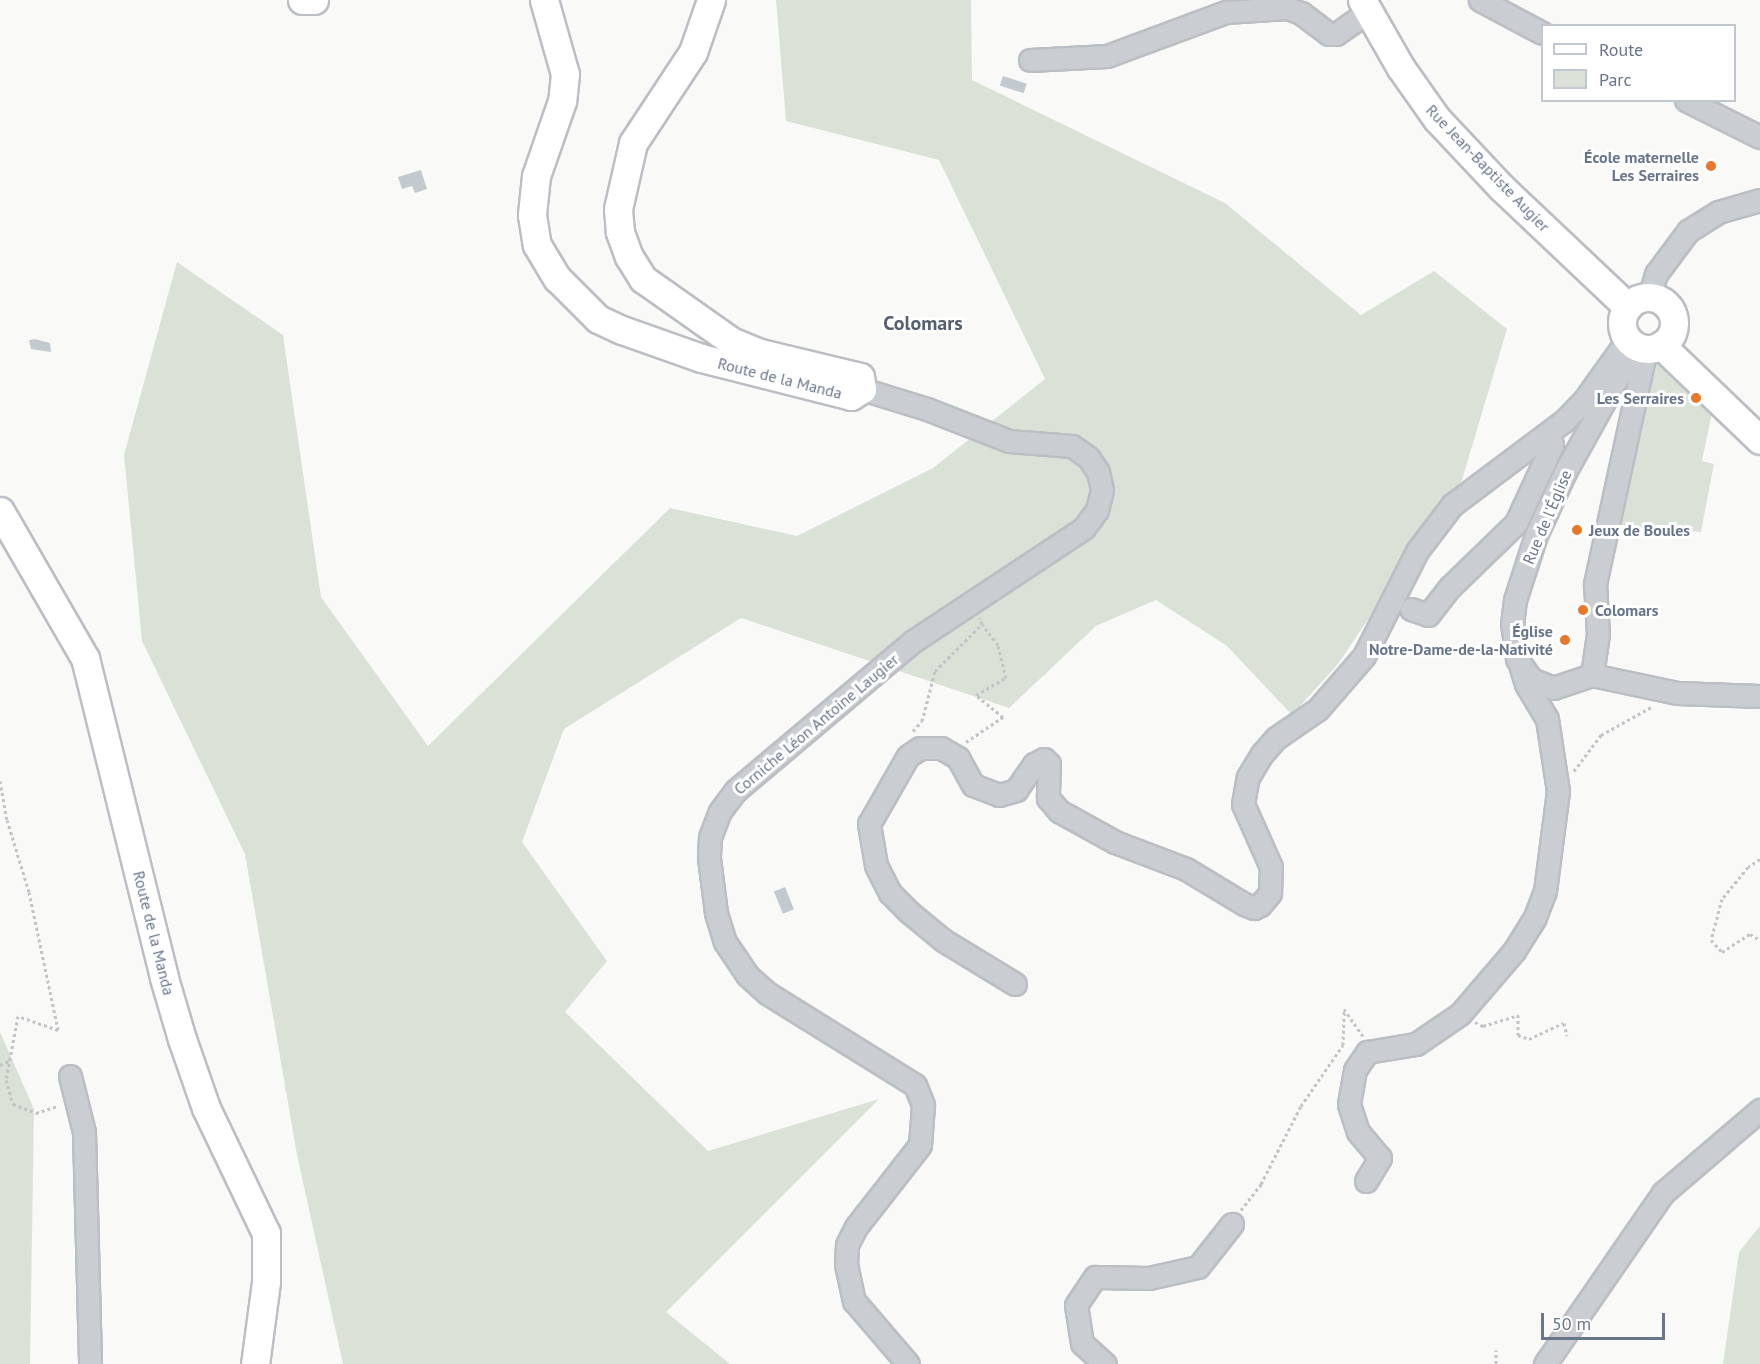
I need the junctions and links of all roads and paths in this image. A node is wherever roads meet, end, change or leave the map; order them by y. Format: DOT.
graph roads {
  1 [pos="302,0"];
  2 [pos="314,0"];
  3 [pos="544,0"];
  4 [pos="711,0"];
  5 [pos="1480,0"];
  6 [pos="1365,6"];
  7 [pos="1541,32"];
  8 [pos="1030,60"];
  9 [pos="1690,102"];
  10 [pos="1760,137"];
  11 [pos="1760,200"];
  12 [pos="1638,302"];
  13 [pos="1642,344"];
  14 [pos="862,389"];
  15 [pos="1549,434"];
  16 [pos="1760,440"];
  17 [pos="0,511"];
  18 [pos="1411,609"];
  19 [pos="952,616"];
  20 [pos="982,624"];
  21 [pos="1520,664"];
  22 [pos="1592,675"];
  23 [pos="1677,693"];
  24 [pos="1760,696"];
  25 [pos="906,738"];
  26 [pos="958,758"];
  27 [pos="0,781"];
  28 [pos="1558,791"];
  29 [pos="1760,860"];
  30 [pos="1760,940"];
  31 [pos="1015,984"];
  32 [pos="1460,1014"];
  33 [pos="1567,1036"];
  34 [pos="1372,1051"];
  35 [pos="10,1060"];
  36 [pos="0,1065"];
  37 [pos="70,1077"];
  38 [pos="78,1103"];
  39 [pos="1760,1110"];
  40 [pos="1366,1181"];
  41 [pos="1232,1224"];
  42 [pos="1496,1350"];
  43 [pos="90,1364"];
  44 [pos="255,1364"];
  45 [pos="908,1364"];
  46 [pos="1105,1364"];
  47 [pos="1496,1364"];
  48 [pos="1545,1364"];
  1 -- 2 [label="main road"];
  3 -- 14 [label="main road, Route de la Manda"];
  4 -- 14 [label="main road, Route de la Manda"];
  5 -- 7 [label="street"];
  6 -- 8 [label="street, Rue Jean-Baptiste Augier"];
  6 -- 12 [label="main road, Rue Jean-Baptiste Augier"];
  9 -- 10 [label="street"];
  11 -- 12 [label="street"];
  12 -- 13 [label="main road"];
  12 -- 13 [label="main road"];
  13 -- 15 [label="street"];
  13 -- 16 [label="main road"];
  13 -- 21 [label="street, Rue de l'Église"];
  13 -- 22 [label="street"];
  14 -- 19 [label="street, Corniche Léon Antoine Laugier"];
  15 -- 18 [label="street"];
  15 -- 26 [label="street"];
  17 -- 44 [label="main road, Route de la Manda"];
  19 -- 20 [label="path"];
  19 -- 45 [label="street, Corniche Léon Antoine Laugier"];
  20 -- 25 [label="path"];
  20 -- 26 [label="path"];
  21 -- 22 [label="street"];
  21 -- 28 [label="street, Rue de l'Église"];
  22 -- 23 [label="street"];
  23 -- 24 [label="street"];
  23 -- 28 [label="path"];
  26 -- 31 [label="street"];
  27 -- 35 [label="path"];
  28 -- 32 [label="street, Rue de l'Église"];
  29 -- 30 [label="path"];
  32 -- 33 [label="path"];
  32 -- 34 [label="street, Rue de l'Église"];
  34 -- 40 [label="street"];
  34 -- 41 [label="path"];
  35 -- 36 [label="path"];
  35 -- 38 [label="path"];
  37 -- 38 [label="street"];
  38 -- 43 [label="street"];
  39 -- 48 [label="street"];
  41 -- 46 [label="street"];
  42 -- 47 [label="path"];
}
